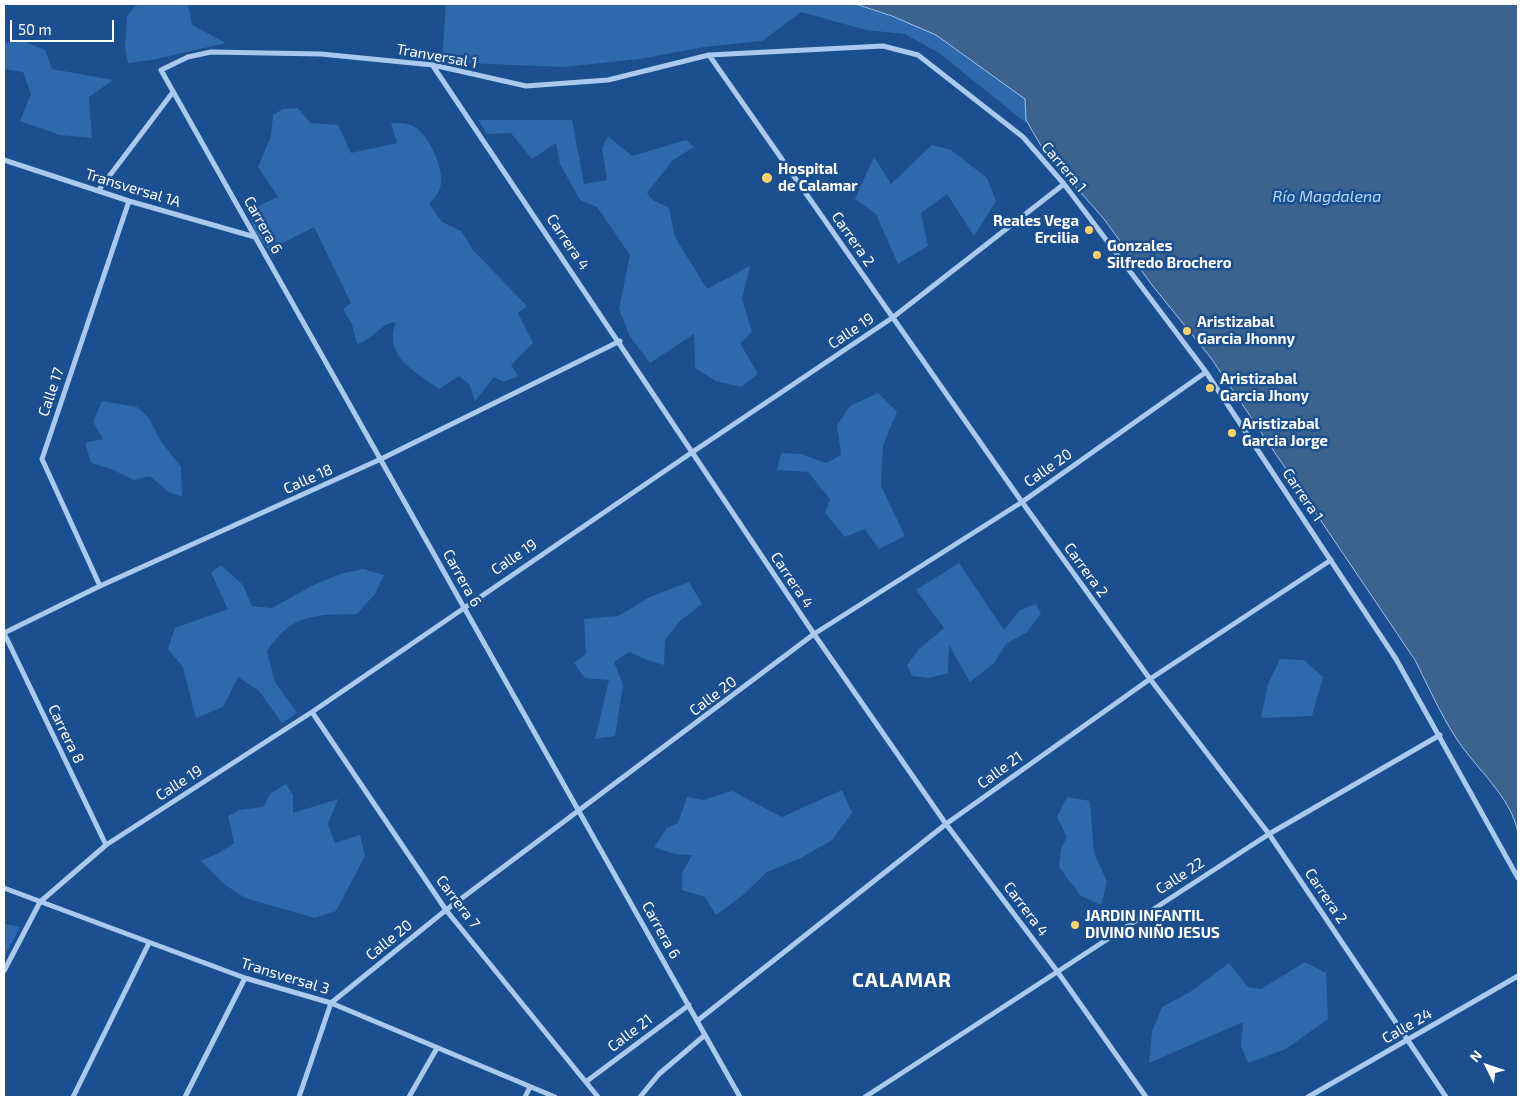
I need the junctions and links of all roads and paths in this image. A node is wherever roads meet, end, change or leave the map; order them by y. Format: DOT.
graph roads {
  1 [pos="709,55"];
  2 [pos="433,65"];
  3 [pos="161,70"];
  4 [pos="173,92"];
  5 [pos="4,160"];
  6 [pos="1064,184"];
  7 [pos="98,191"];
  8 [pos="129,201"];
  9 [pos="255,237"];
  10 [pos="892,318"];
  11 [pos="620,341"];
  12 [pos="1206,372"];
  13 [pos="691,452"];
  14 [pos="380,460"];
  15 [pos="1022,502"];
  16 [pos="1331,560"];
  17 [pos="100,586"];
  18 [pos="464,607"];
  19 [pos="4,633"];
  20 [pos="814,634"];
  21 [pos="1150,679"];
  22 [pos="312,712"];
  23 [pos="1440,735"];
  24 [pos="580,812"];
  25 [pos="946,824"];
  26 [pos="1269,834"];
  27 [pos="106,846"];
  28 [pos="1518,878"];
  29 [pos="4,888"];
  30 [pos="40,902"];
  31 [pos="446,910"];
  32 [pos="149,942"];
  33 [pos="4,971"];
  34 [pos="1057,971"];
  35 [pos="1518,976"];
  36 [pos="245,978"];
  37 [pos="331,1004"];
  38 [pos="689,1006"];
  39 [pos="697,1020"];
  40 [pos="705,1035"];
  41 [pos="1409,1040"];
  42 [pos="437,1048"];
  43 [pos="587,1081"];
  44 [pos="530,1087"];
  45 [pos="73,1097"];
  46 [pos="185,1097"];
  47 [pos="299,1097"];
  48 [pos="409,1097"];
  49 [pos="524,1097"];
  50 [pos="555,1097"];
  51 [pos="598,1097"];
  52 [pos="640,1097"];
  53 [pos="740,1097"];
  54 [pos="865,1097"];
  55 [pos="1146,1097"];
  56 [pos="1308,1097"];
  57 [pos="1446,1097"];
  1 -- 2 [label="street, Tranversal 1"];
  1 -- 6 [label="street, Carrera 1"];
  1 -- 10 [label="street, Carrera 2"];
  2 -- 3 [label="street, Tranversal 1"];
  2 -- 11 [label="street, Carrera 4"];
  3 -- 4 [label="street, Carrera 6"];
  4 -- 7 [label="street"];
  4 -- 9 [label="street, Carrera 6"];
  5 -- 7 [label="street, Transversal 1A"];
  6 -- 10 [label="street, Calle 19"];
  6 -- 12 [label="street, Carrera 1"];
  7 -- 8 [label="street, Transversal 1A"];
  8 -- 9 [label="street, Transversal 1A"];
  8 -- 17 [label="street, Calle 17"];
  9 -- 14 [label="street, Carrera 6"];
  10 -- 13 [label="street, Calle 19"];
  10 -- 15 [label="street, Carrera 2"];
  11 -- 13 [label="street, Carrera 4"];
  11 -- 14 [label="street, Calle 18"];
  12 -- 15 [label="street, Calle 20"];
  12 -- 16 [label="street, Carrera 1"];
  13 -- 18 [label="street, Calle 19"];
  13 -- 20 [label="street, Carrera 4"];
  14 -- 17 [label="street, Calle 18"];
  14 -- 18 [label="street, Carrera 6"];
  15 -- 20 [label="street, Calle 20"];
  15 -- 21 [label="street, Carrera 2"];
  16 -- 21 [label="street, Calle 21"];
  16 -- 23 [label="street, Carrera 1"];
  17 -- 19 [label="street, Calle 18"];
  18 -- 22 [label="street, Calle 19"];
  18 -- 24 [label="street, Carrera 6"];
  19 -- 27 [label="street, Carrera 8"];
  20 -- 24 [label="street, Calle 20"];
  20 -- 25 [label="street, Carrera 4"];
  21 -- 25 [label="street, Calle 21"];
  21 -- 26 [label="street, Carrera 2"];
  22 -- 27 [label="street, Calle 19"];
  22 -- 31 [label="street, Carrera 7"];
  23 -- 26 [label="street, Calle 22"];
  23 -- 28 [label="street, Carrera 1"];
  24 -- 31 [label="street, Calle 20"];
  24 -- 38 [label="street, Carrera 6"];
  25 -- 34 [label="street, Carrera 4"];
  25 -- 39 [label="street, Calle 21"];
  26 -- 34 [label="street, Calle 22"];
  26 -- 41 [label="street, Carrera 2"];
  27 -- 30 [label="street, Calle 19"];
  29 -- 30 [label="street, Transversal 3"];
  30 -- 32 [label="street, Transversal 3"];
  30 -- 33 [label="street, Calle 19"];
  31 -- 37 [label="street, Calle 20"];
  31 -- 43 [label="street, Carrera 7"];
  32 -- 36 [label="street, Transversal 3"];
  32 -- 45 [label="street"];
  34 -- 54 [label="street, Calle 22"];
  34 -- 55 [label="street, Carrera 4"];
  35 -- 41 [label="street, Calle 24"];
  36 -- 37 [label="street, Transversal 3"];
  36 -- 46 [label="street"];
  37 -- 42 [label="street, Transversal 3"];
  37 -- 47 [label="street"];
  38 -- 39 [label="street, Carrera 6"];
  38 -- 43 [label="street, Calle 21"];
  39 -- 40 [label="street, Carrera 6"];
  40 -- 52 [label="street"];
  40 -- 53 [label="street, Carrera 6"];
  41 -- 56 [label="street, Calle 24"];
  41 -- 57 [label="street, Carrera 2"];
  42 -- 44 [label="street, Transversal 3"];
  42 -- 48 [label="street"];
  43 -- 51 [label="street, Carrera 7"];
  44 -- 49 [label="street"];
  44 -- 50 [label="street, Transversal 3"];
}
